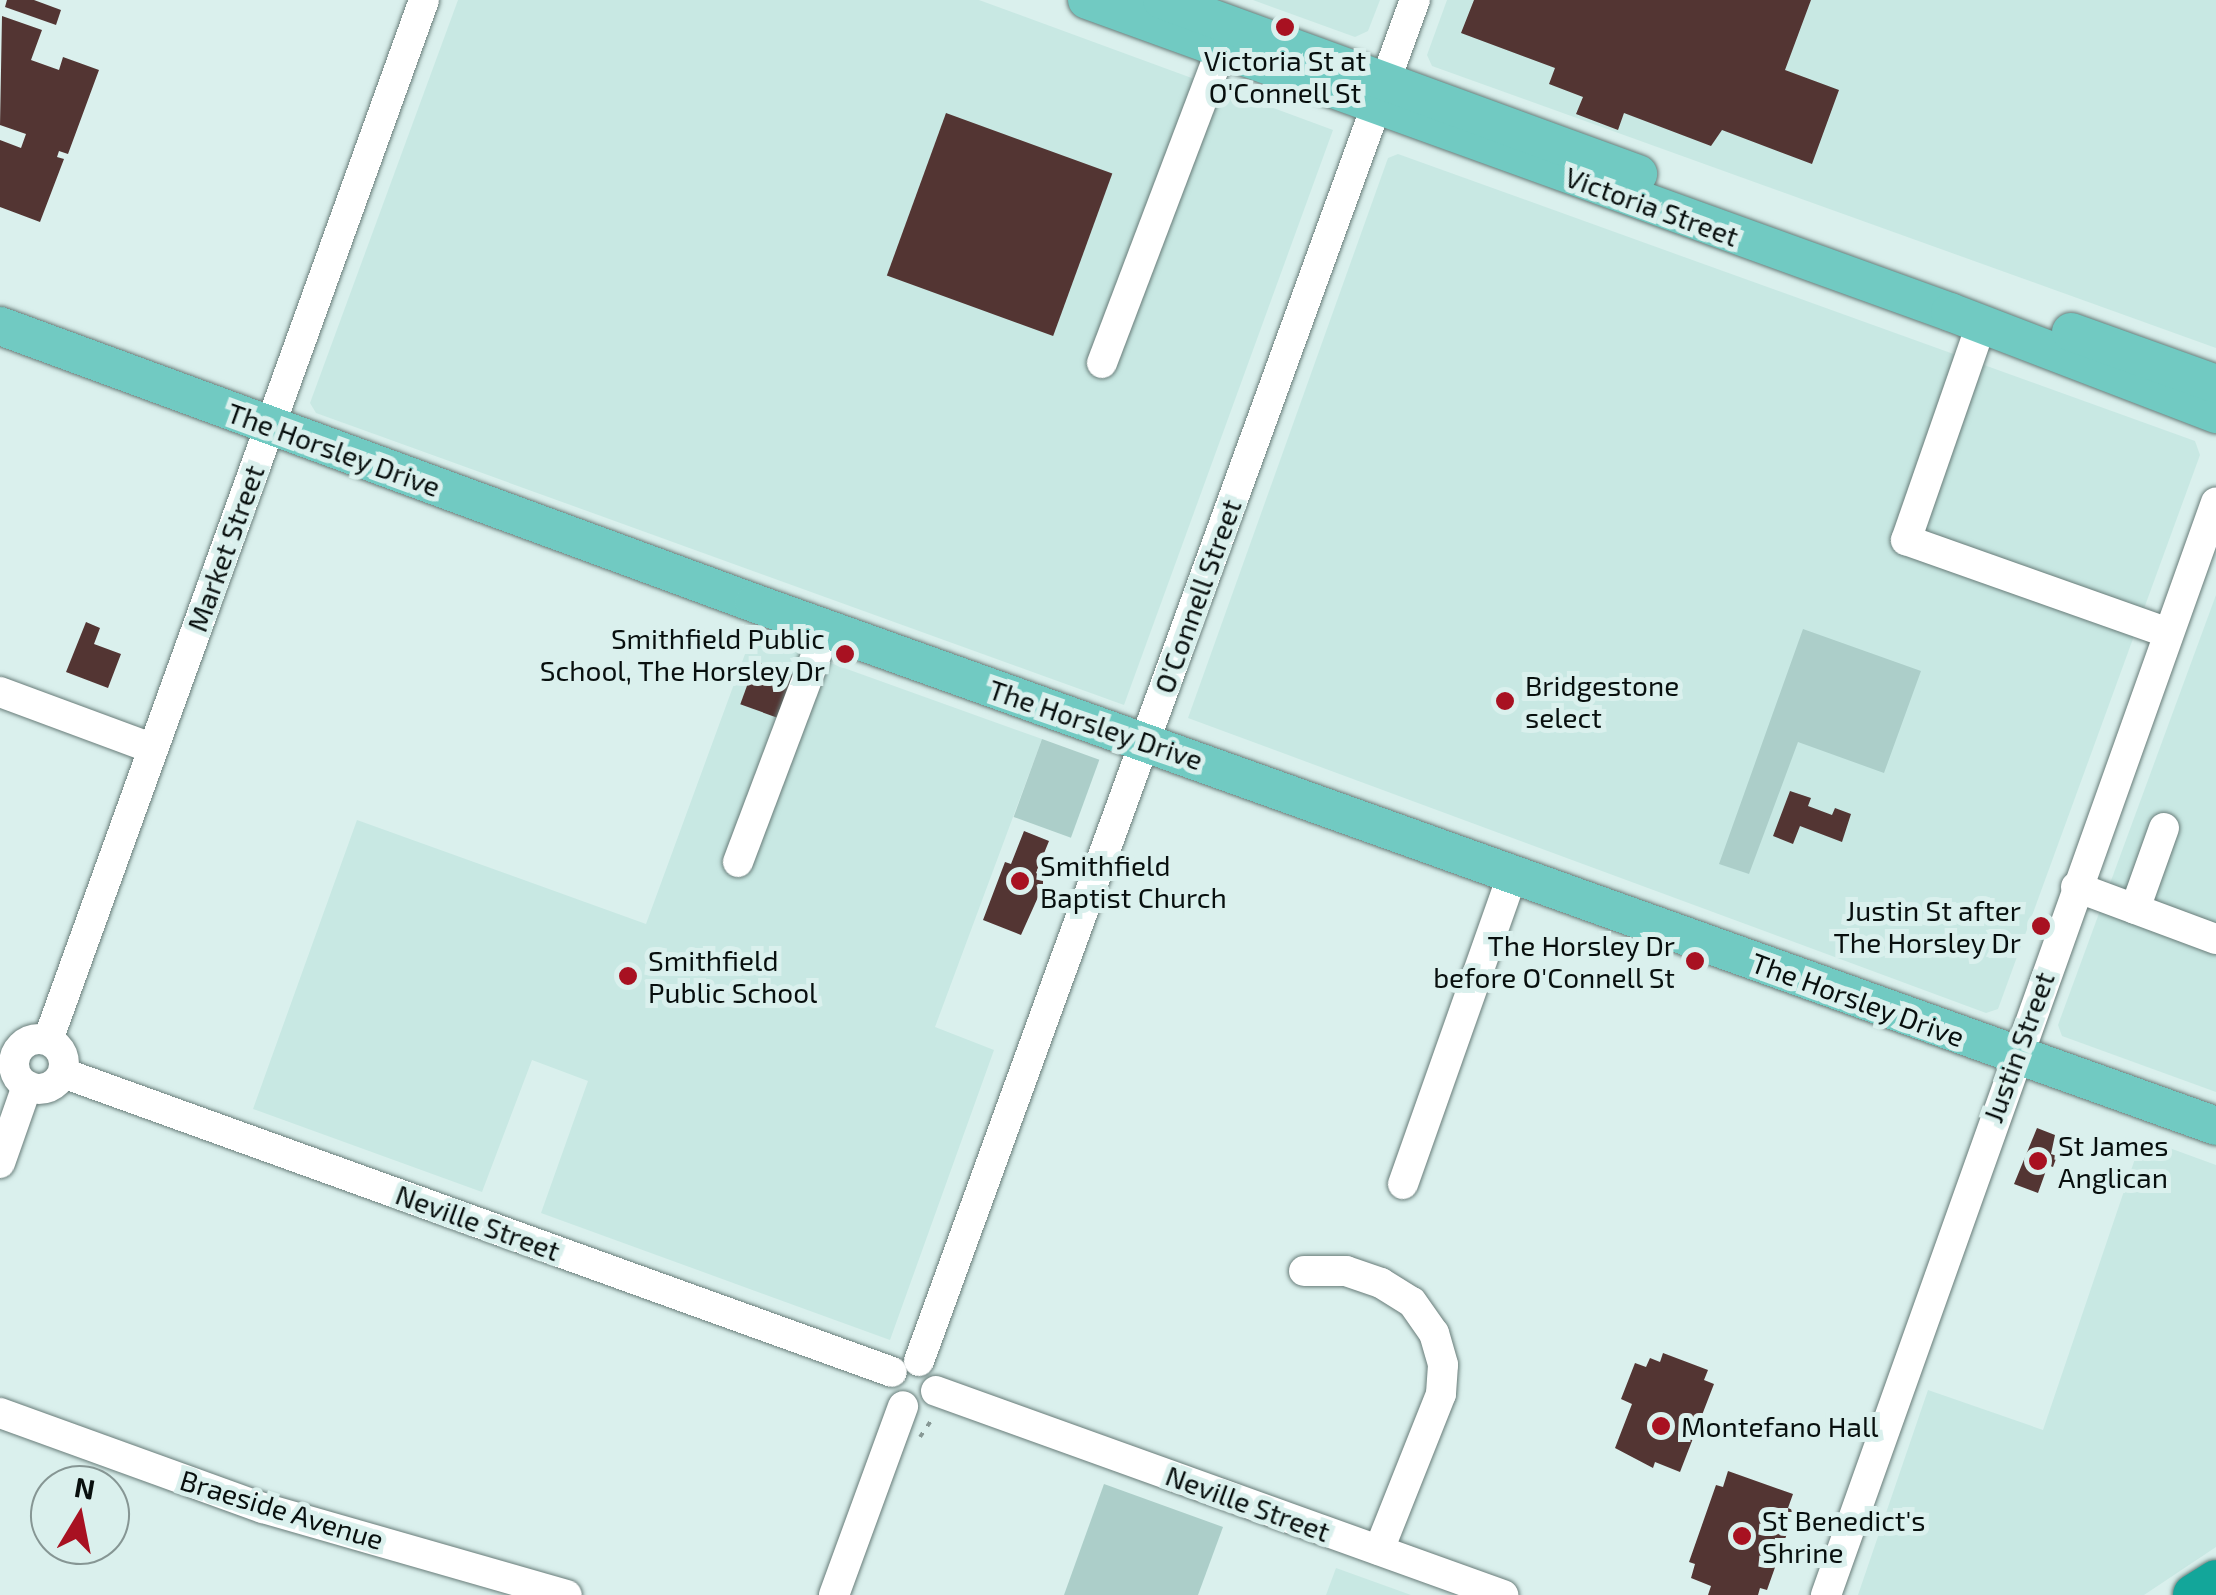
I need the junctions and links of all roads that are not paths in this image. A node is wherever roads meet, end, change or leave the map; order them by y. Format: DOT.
graph roads {
  1 [pos="424,0"];
  2 [pos="1087,0"];
  3 [pos="1162,0"];
  4 [pos="1416,0"];
  5 [pos="1221,50"];
  6 [pos="1382,94"];
  7 [pos="1981,325"];
  8 [pos="0,326"];
  9 [pos="1102,363"];
  10 [pos="2216,384"];
  11 [pos="2216,414"];
  12 [pos="269,426"];
  13 [pos="2216,502"];
  14 [pos="826,629"];
  15 [pos="2168,633"];
  16 [pos="0,692"];
  17 [pos="1144,741"];
  18 [pos="151,748"];
  19 [pos="2164,828"];
  20 [pos="738,862"];
  21 [pos="1513,874"];
  22 [pos="2076,888"];
  23 [pos="2135,909"];
  24 [pos="2216,940"];
  25 [pos="48,1040"];
  26 [pos="8,1052"];
  27 [pos="2016,1054"];
  28 [pos="62,1073"];
  29 [pos="28,1086"];
  30 [pos="2208,1126"];
  31 [pos="0,1163"];
  32 [pos="1403,1184"];
  33 [pos="1304,1271"];
  34 [pos="906,1367"];
  35 [pos="935,1403"];
  36 [pos="903,1406"];
  37 [pos="0,1413"];
  38 [pos="1379,1550"];
  39 [pos="2216,1581"];
  40 [pos="567,1595"];
  41 [pos="834,1595"];
  42 [pos="1503,1595"];
  43 [pos="1826,1595"];
  44 [pos="2194,1595"];
  1 -- 12 [label="street, Market Street"];
  2 -- 5 [label="main road, Victoria Street"];
  3 -- 6 [label="main road, Victoria Street"];
  4 -- 6 [label="street, O'Connell Street"];
  5 -- 6 [label="main road, Victoria Street"];
  5 -- 9 [label="street"];
  6 -- 7 [label="main road, Victoria Street"];
  6 -- 10 [label="main road, Victoria Street"];
  6 -- 17 [label="street, O'Connell Street"];
  7 -- 11 [label="main road, Victoria Street"];
  7 -- 15 [label="street"];
  8 -- 12 [label="main road, The Horsley Drive"];
  12 -- 14 [label="main road, The Horsley Drive"];
  12 -- 18 [label="street, Market Street"];
  13 -- 15 [label="street, Justin Street"];
  14 -- 17 [label="main road, The Horsley Drive"];
  14 -- 20 [label="street"];
  15 -- 22 [label="street, Justin Street"];
  16 -- 18 [label="street"];
  17 -- 21 [label="main road, The Horsley Drive"];
  17 -- 34 [label="street, O'Connell Street"];
  18 -- 25 [label="street, Market Street"];
  19 -- 23 [label="street"];
  21 -- 27 [label="main road, The Horsley Drive"];
  21 -- 32 [label="street"];
  22 -- 23 [label="street"];
  22 -- 27 [label="street, Justin Street"];
  23 -- 24 [label="street"];
  25 -- 26 [label="street"];
  25 -- 28 [label="street"];
  26 -- 29 [label="street"];
  27 -- 30 [label="main road, The Horsley Drive"];
  27 -- 43 [label="street, Justin Street"];
  28 -- 29 [label="street"];
  28 -- 34 [label="street, Neville Street"];
  29 -- 31 [label="street"];
  33 -- 38 [label="street"];
  34 -- 35 [label="street"];
  34 -- 36 [label="street"];
  35 -- 36 [label="street"];
  35 -- 38 [label="street, Neville Street"];
  36 -- 41 [label="street"];
  37 -- 40 [label="street, Braeside Avenue"];
  38 -- 42 [label="street, Neville Street"];
  39 -- 44 [label="highway"];
}
